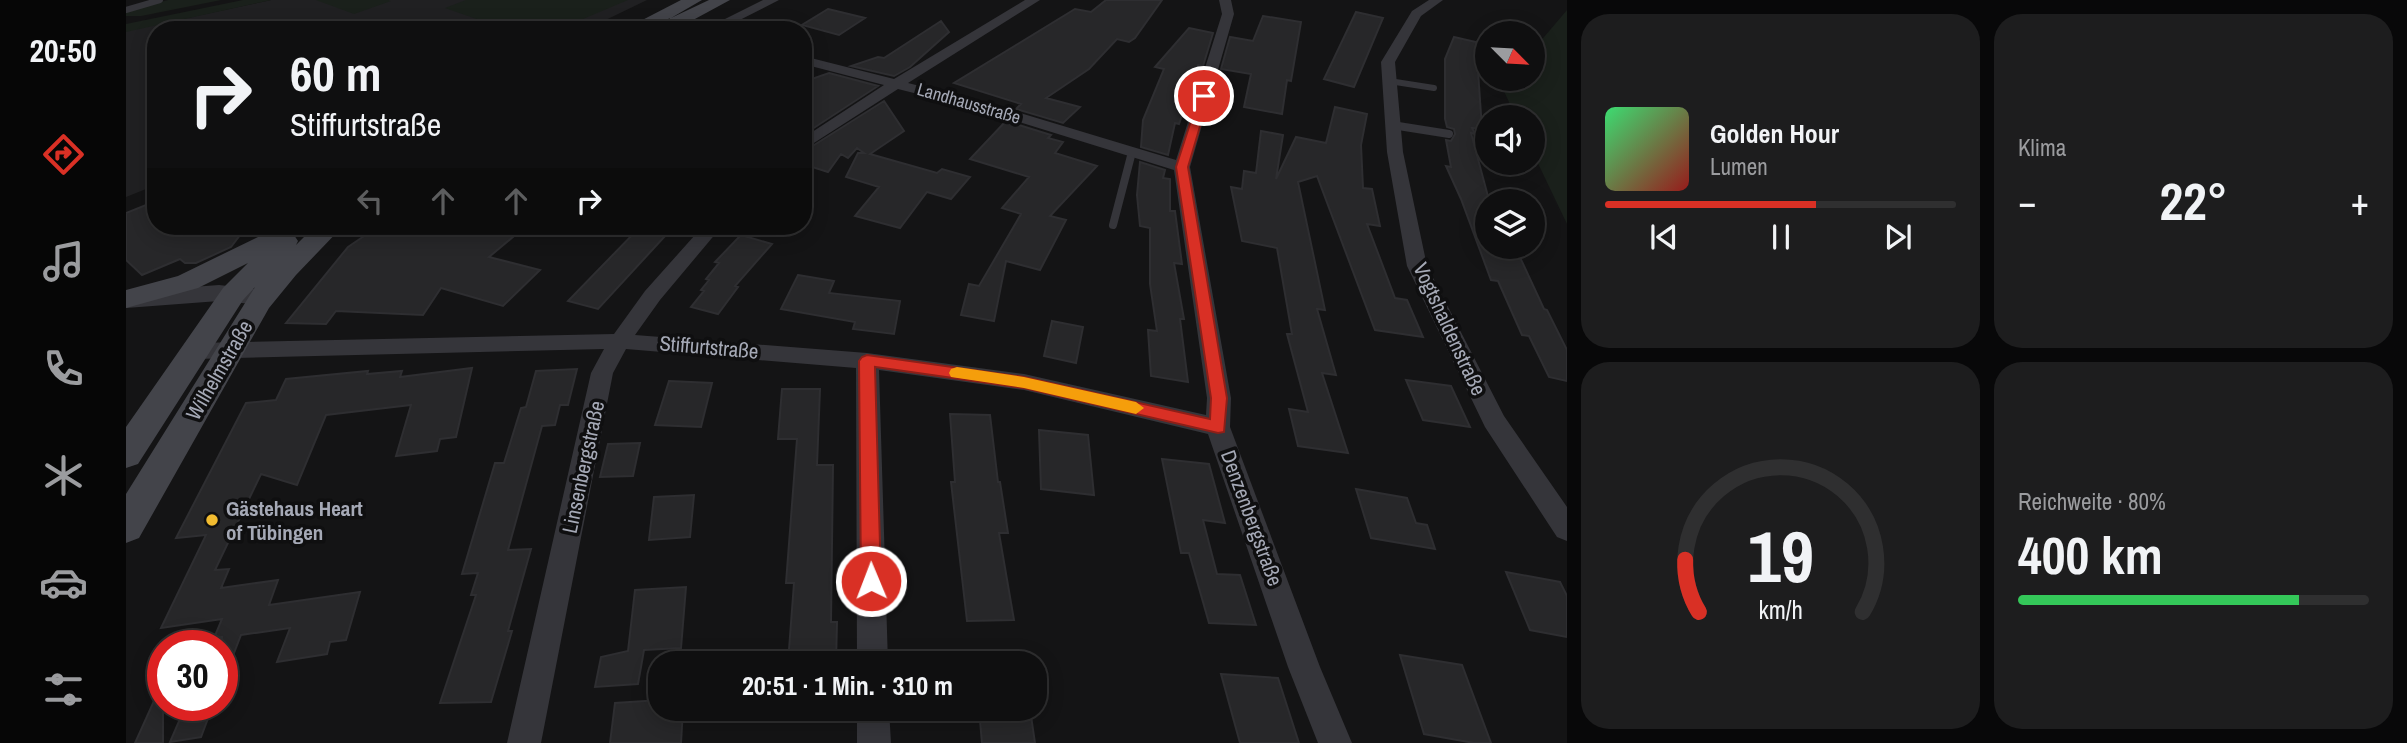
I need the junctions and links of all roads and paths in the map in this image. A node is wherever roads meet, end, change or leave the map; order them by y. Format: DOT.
graph roads {
  1 [pos="160,0"];
  2 [pos="722,0"];
  3 [pos="773,0"];
  4 [pos="1034,0"];
  5 [pos="1437,0"];
  6 [pos="689,2"];
  7 [pos="1231,5"];
  8 [pos="126,10"];
  9 [pos="650,21"];
  10 [pos="672,21"];
  11 [pos="684,21"];
  12 [pos="728,21"];
  13 [pos="812,62"];
  14 [pos="1389,80"];
  15 [pos="897,83"];
  16 [pos="1434,89"];
  17 [pos="1392,125"];
  18 [pos="1449,134"];
  19 [pos="812,139"];
  20 [pos="1132,152"];
  21 [pos="1182,167"];
  22 [pos="1113,225"];
  23 [pos="283,235"];
  24 [pos="294,235"];
  25 [pos="321,235"];
  26 [pos="705,235"];
  27 [pos="126,299"];
  28 [pos="244,301"];
  29 [pos="126,310"];
  30 [pos="617,341"];
  31 [pos="231,350"];
  32 [pos="194,351"];
  33 [pos="867,361"];
  34 [pos="1218,427"];
  35 [pos="126,454"];
  36 [pos="126,527"];
  37 [pos="1567,529"];
  38 [pos="872,651"];
  39 [pos="873,721"];
  40 [pos="524,743"];
  41 [pos="874,743"];
  42 [pos="1335,743"];
  1 -- 8 [label="lane"];
  2 -- 11 [label="main road"];
  3 -- 12 [label="street"];
  4 -- 15 [label="street"];
  5 -- 14 [label="street, Vogtshaldenstraße"];
  6 -- 9 [label="main road"];
  6 -- 10 [label="main road"];
  7 -- 21 [label="street, Denzenbergstraße"];
  13 -- 15 [label="street, Landhausstraße"];
  14 -- 16 [label="lane"];
  14 -- 17 [label="street, Vogtshaldenstraße"];
  15 -- 19 [label="street"];
  15 -- 20 [label="street, Landhausstraße"];
  17 -- 18 [label="lane"];
  17 -- 37 [label="street, Vogtshaldenstraße"];
  20 -- 21 [label="street, Landhausstraße"];
  20 -- 22 [label="lane"];
  21 -- 34 [label="street, Denzenbergstraße"];
  23 -- 27 [label="main road"];
  24 -- 28 [label="main road, Wilhelmstraße"];
  25 -- 28 [label="main road, Wilhelmstraße"];
  26 -- 30 [label="street, Linsenbergstraße"];
  27 -- 28 [label="street"];
  28 -- 29 [label="street"];
  28 -- 31 [label="main road, Wilhelmstraße"];
  28 -- 32 [label="main road, Wilhelmstraße"];
  30 -- 31 [label="street, Stiffurtstraße"];
  30 -- 33 [label="street, Stiffurtstraße"];
  30 -- 40 [label="street, Linsenbergstraße"];
  31 -- 32 [label="street, Stiffurtstraße"];
  31 -- 36 [label="main road, Wilhelmstraße"];
  32 -- 35 [label="main road, Wilhelmstraße"];
  33 -- 34 [label="street, Stiffurtstraße"];
  33 -- 38 [label="street"];
  34 -- 42 [label="street, Denzenbergstraße"];
  39 -- 41 [label="street"];
}
